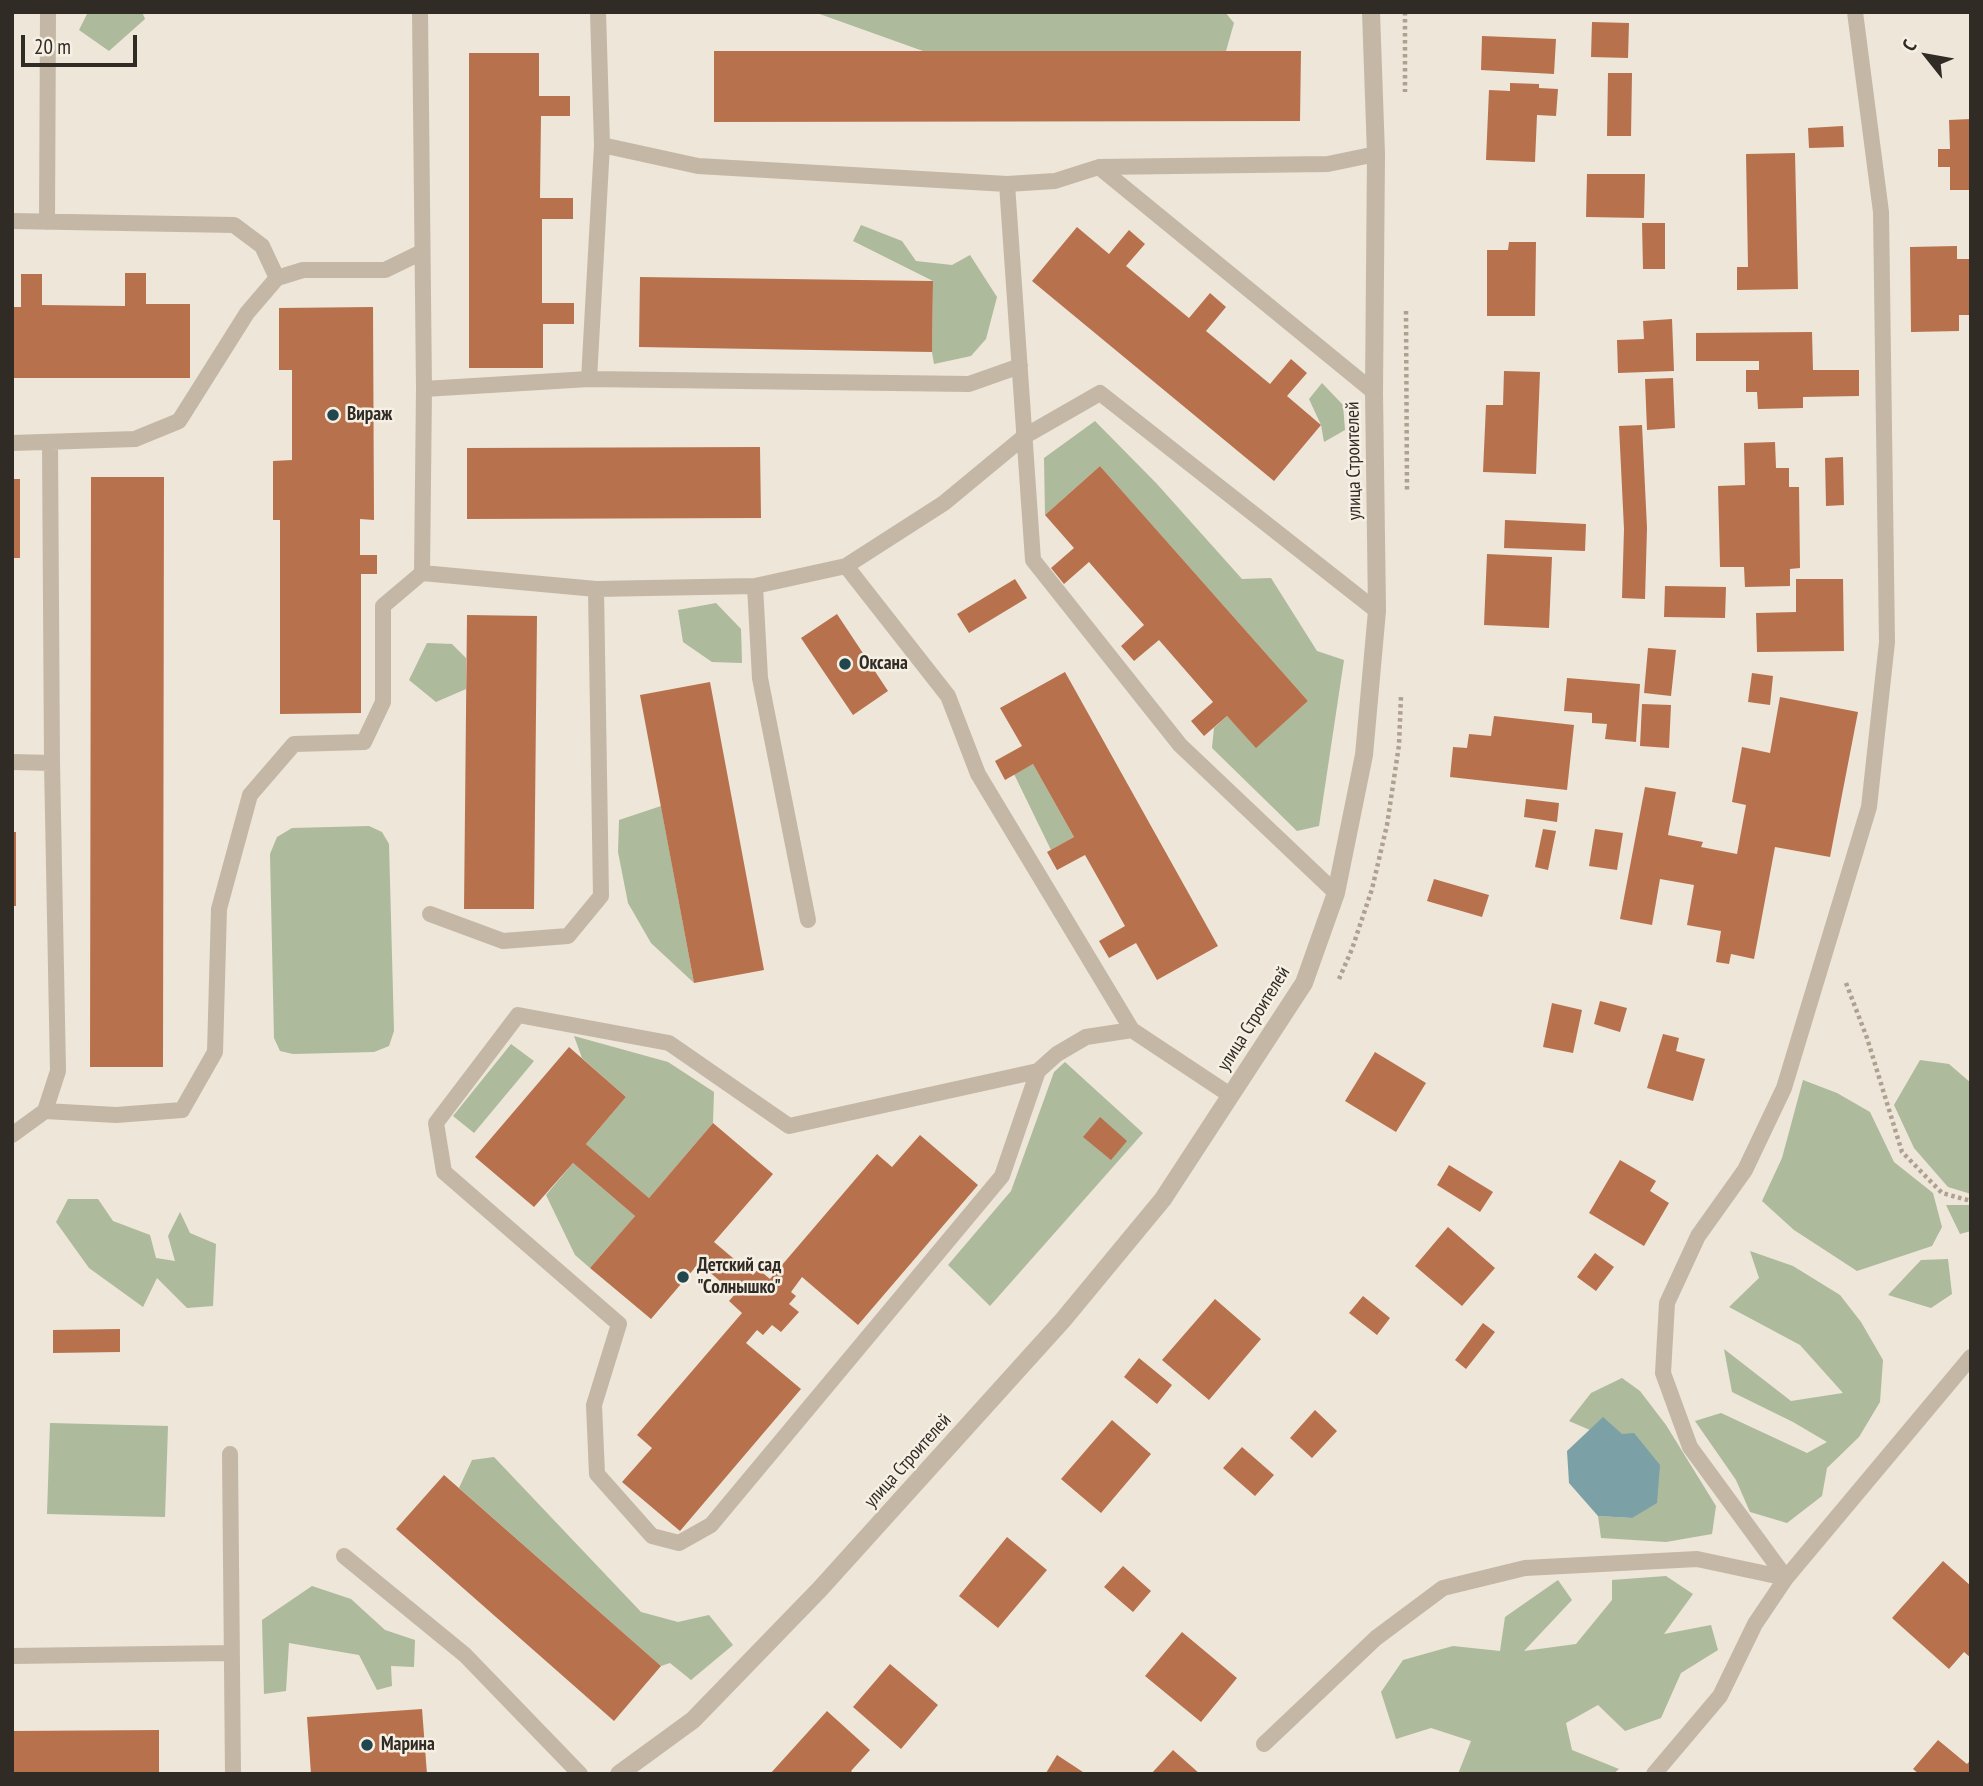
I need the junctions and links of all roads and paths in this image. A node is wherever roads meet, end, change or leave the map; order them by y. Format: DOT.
graph roads {
  1 [pos="48,12"];
  2 [pos="420,12"];
  3 [pos="598,12"];
  4 [pos="1371,12"];
  5 [pos="1855,12"];
  6 [pos="602,145"];
  7 [pos="1376,155"];
  8 [pos="1099,167"];
  9 [pos="1007,184"];
  10 [pos="12,221"];
  11 [pos="47,222"];
  12 [pos="422,251"];
  13 [pos="277,278"];
  14 [pos="1020,366"];
  15 [pos="589,379"];
  16 [pos="424,389"];
  17 [pos="1374,392"];
  18 [pos="1025,436"];
  19 [pos="50,442"];
  20 [pos="12,443"];
  21 [pos="846,566"];
  22 [pos="422,573"];
  23 [pos="755,586"];
  24 [pos="596,589"];
  25 [pos="1377,611"];
  26 [pos="12,762"];
  27 [pos="52,763"];
  28 [pos="1336,893"];
  29 [pos="430,914"];
  30 [pos="808,919"];
  31 [pos="1829,939"];
  32 [pos="1132,1030"];
  33 [pos="1038,1071"];
  34 [pos="1230,1095"];
  35 [pos="46,1111"];
  36 [pos="12,1136"];
  37 [pos="1971,1202"];
  38 [pos="1971,1357"];
  39 [pos="230,1454"];
  40 [pos="344,1556"];
  41 [pos="1786,1578"];
  42 [pos="232,1653"];
  43 [pos="12,1656"];
  44 [pos="1264,1744"];
  45 [pos="233,1774"];
  46 [pos="580,1774"];
  47 [pos="619,1774"];
  48 [pos="1654,1774"];
  1 -- 11 [label="lane"];
  2 -- 12 [label="lane"];
  3 -- 6 [label="lane"];
  4 -- 7 [label="street, улица Строителей"];
  5 -- 31 [label="lane"];
  6 -- 9 [label="lane"];
  6 -- 15 [label="lane"];
  7 -- 8 [label="lane"];
  7 -- 17 [label="street, улица Строителей"];
  8 -- 9 [label="lane"];
  8 -- 17 [label="lane"];
  9 -- 14 [label="lane"];
  10 -- 11 [label="lane"];
  11 -- 13 [label="lane"];
  12 -- 13 [label="lane"];
  12 -- 16 [label="lane"];
  13 -- 19 [label="lane"];
  14 -- 15 [label="lane"];
  14 -- 18 [label="lane"];
  15 -- 16 [label="lane"];
  16 -- 22 [label="lane"];
  17 -- 25 [label="street, улица Строителей"];
  18 -- 21 [label="lane"];
  18 -- 25 [label="lane"];
  18 -- 28 [label="lane"];
  19 -- 20 [label="lane"];
  19 -- 27 [label="lane"];
  21 -- 23 [label="lane"];
  21 -- 32 [label="lane"];
  22 -- 24 [label="lane"];
  22 -- 35 [label="lane"];
  23 -- 24 [label="lane"];
  23 -- 30 [label="lane"];
  24 -- 29 [label="lane"];
  25 -- 28 [label="street, улица Строителей"];
  26 -- 27 [label="lane"];
  27 -- 35 [label="lane"];
  28 -- 34 [label="street, улица Строителей"];
  31 -- 37 [label="path"];
  31 -- 41 [label="lane"];
  32 -- 33 [label="lane"];
  32 -- 34 [label="lane"];
  33 -- 33 [label="lane"];
  34 -- 47 [label="street, улица Строителей"];
  35 -- 36 [label="lane"];
  38 -- 41 [label="lane"];
  39 -- 42 [label="lane"];
  40 -- 46 [label="lane"];
  41 -- 44 [label="lane"];
  41 -- 48 [label="lane"];
  42 -- 43 [label="lane"];
  42 -- 45 [label="lane"];
}
